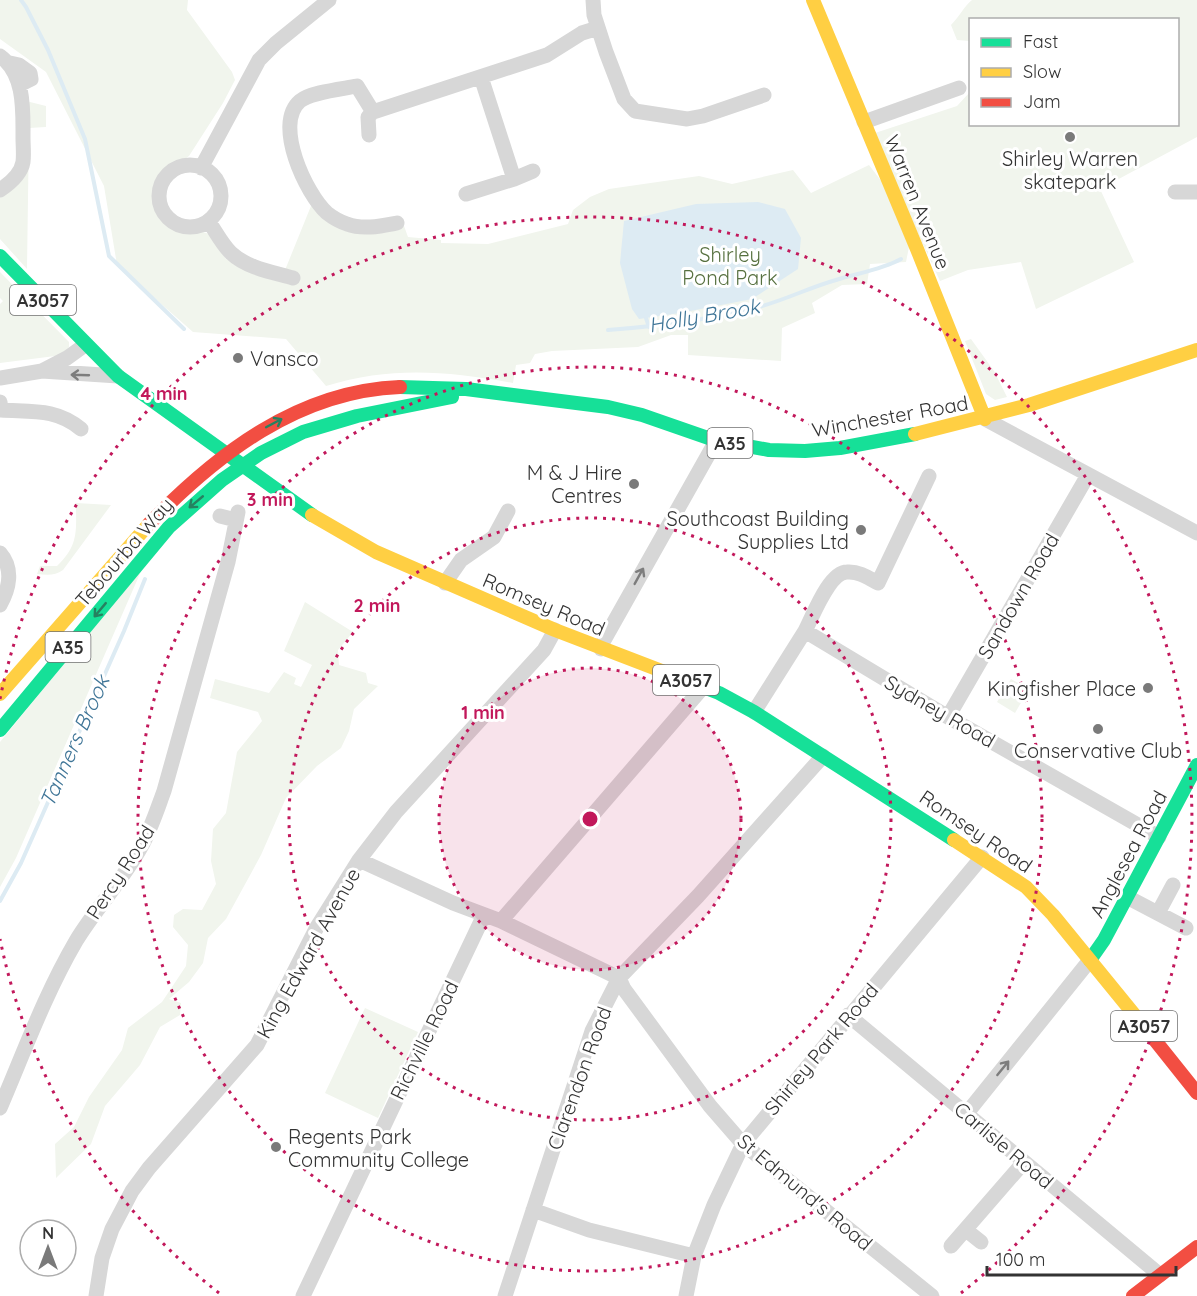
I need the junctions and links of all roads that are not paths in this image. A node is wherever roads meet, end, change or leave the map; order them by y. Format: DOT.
graph roads {
  1 [pos="329,0"];
  2 [pos="593,0"];
  3 [pos="813,0"];
  4 [pos="597,28"];
  5 [pos="5,59"];
  6 [pos="481,77"];
  7 [pos="959,88"];
  8 [pos="764,94"];
  9 [pos="373,112"];
  10 [pos="864,122"];
  11 [pos="369,135"];
  12 [pos="201,168"];
  13 [pos="533,171"];
  14 [pos="514,179"];
  15 [pos="0,190"];
  16 [pos="1175,192"];
  17 [pos="1197,192"];
  18 [pos="466,194"];
  19 [pos="209,222"];
  20 [pos="397,223"];
  21 [pos="0,256"];
  22 [pos="293,278"];
  23 [pos="86,345"];
  24 [pos="1197,350"];
  25 [pos="42,371"];
  26 [pos="118,376"];
  27 [pos="0,378"];
  28 [pos="478,391"];
  29 [pos="0,402"];
  30 [pos="1027,407"];
  31 [pos="0,410"];
  32 [pos="985,419"];
  33 [pos="81,429"];
  34 [pos="1023,440"];
  35 [pos="712,446"];
  36 [pos="224,453"];
  37 [pos="241,465"];
  38 [pos="1088,475"];
  39 [pos="929,476"];
  40 [pos="508,511"];
  41 [pos="220,516"];
  42 [pos="1197,533"];
  43 [pos="0,553"];
  44 [pos="445,583"];
  45 [pos="0,605"];
  46 [pos="555,630"];
  47 [pos="805,631"];
  48 [pos="601,649"];
  49 [pos="704,686"];
  50 [pos="0,694"];
  51 [pos="754,712"];
  52 [pos="948,717"];
  53 [pos="0,730"];
  54 [pos="824,756"];
  55 [pos="1197,765"];
  56 [pos="1159,837"];
  57 [pos="982,857"];
  58 [pos="359,860"];
  59 [pos="1173,885"];
  60 [pos="1127,897"];
  61 [pos="1158,913"];
  62 [pos="484,915"];
  63 [pos="501,921"];
  64 [pos="1186,928"];
  65 [pos="1090,960"];
  66 [pos="619,978"];
  67 [pos="849,1015"];
  68 [pos="1197,1093"];
  69 [pos="0,1108"];
  70 [pos="967,1113"];
  71 [pos="743,1144"];
  72 [pos="1024,1162"];
  73 [pos="533,1210"];
  74 [pos="966,1230"];
  75 [pos="981,1242"];
  76 [pos="951,1246"];
  77 [pos="1197,1247"];
  78 [pos="694,1256"];
  79 [pos="1160,1275"];
  80 [pos="96,1296"];
  81 [pos="303,1296"];
  82 [pos="505,1296"];
  83 [pos="686,1296"];
  84 [pos="932,1296"];
  85 [pos="1133,1296"];
  1 -- 12 [label="street"];
  2 -- 4 [label="street"];
  3 -- 10 [label="main road, Warren Avenue"];
  4 -- 6 [label="street"];
  4 -- 8 [label="street"];
  5 -- 15 [label="street"];
  6 -- 9 [label="street"];
  6 -- 14 [label="street"];
  7 -- 10 [label="street"];
  9 -- 11 [label="street"];
  9 -- 20 [label="street"];
  10 -- 32 [label="main road, Warren Avenue"];
  12 -- 19 [label="street"];
  12 -- 19 [label="street"];
  13 -- 14 [label="street"];
  14 -- 18 [label="street"];
  16 -- 17 [label="street"];
  19 -- 22 [label="street"];
  21 -- 23 [label="main road, Romsey Road / A3057"];
  23 -- 25 [label="street"];
  23 -- 26 [label="main road, Romsey Road / A3057"];
  24 -- 30 [label="main road, Winchester Road / A35"];
  26 -- 25 [label="street, one-way"];
  25 -- 27 [label="street"];
  26 -- 36 [label="main road, Romsey Road / A3057"];
  28 -- 35 [label="main road, Winchester Road / A35"];
  36 -- 28 [label="main road, Winchester Road / A35, one-way"];
  28 -- 37 [label="main road, Winchester Road / A35"];
  29 -- 31 [label="street"];
  30 -- 32 [label="main road, Winchester Road / A35"];
  30 -- 34 [label="street"];
  31 -- 33 [label="street"];
  32 -- 34 [label="street"];
  32 -- 35 [label="main road, Winchester Road / A35"];
  34 -- 38 [label="street"];
  48 -- 35 [label="street, one-way"];
  36 -- 37 [label="main road, Romsey Road / A3057"];
  36 -- 50 [label="main road, Tebourba Way / A35"];
  37 -- 44 [label="main road, Romsey Road / A3057"];
  37 -- 53 [label="main road, Tebourba Way / A35, one-way"];
  38 -- 42 [label="street"];
  38 -- 52 [label="street, Sandown Road"];
  39 -- 47 [label="street"];
  40 -- 44 [label="street"];
  41 -- 69 [label="street, Percy Road"];
  43 -- 45 [label="street"];
  44 -- 46 [label="main road, Romsey Road / A3057"];
  46 -- 48 [label="main road, Romsey Road / A3057"];
  46 -- 58 [label="street, King Edward Avenue"];
  47 -- 51 [label="street"];
  47 -- 52 [label="street, Sydney Road"];
  48 -- 49 [label="main road, Romsey Road / A3057"];
  49 -- 51 [label="main road, Romsey Road / A3057"];
  49 -- 63 [label="street"];
  51 -- 54 [label="main road, Romsey Road / A3057"];
  52 -- 56 [label="street, Sydney Road"];
  54 -- 57 [label="main road, Romsey Road / A3057"];
  54 -- 66 [label="street, Clarendon Road"];
  55 -- 56 [label="main road, Anglesea Road"];
  56 -- 60 [label="main road, Anglesea Road"];
  57 -- 65 [label="main road, Romsey Road / A3057"];
  57 -- 67 [label="street, Shirley Park Road"];
  58 -- 62 [label="street"];
  58 -- 80 [label="street, King Edward Avenue"];
  59 -- 61 [label="street"];
  60 -- 61 [label="street"];
  60 -- 65 [label="main road, Anglesea Road"];
  61 -- 64 [label="street"];
  62 -- 63 [label="street"];
  62 -- 81 [label="street, Richville Road"];
  63 -- 66 [label="street"];
  65 -- 68 [label="main road, A3057"];
  70 -- 65 [label="street, one-way"];
  66 -- 71 [label="street, St Edmund's Road"];
  66 -- 73 [label="street, Clarendon Road"];
  67 -- 70 [label="street, Carlisle Road"];
  67 -- 71 [label="street, Shirley Park Road"];
  70 -- 72 [label="street, Carlisle Road"];
  71 -- 78 [label="street, Shirley Park Road"];
  71 -- 84 [label="street, St Edmund's Road"];
  72 -- 74 [label="street"];
  72 -- 79 [label="street, Carlisle Road"];
  73 -- 78 [label="street"];
  73 -- 82 [label="street, Clarendon Road"];
  74 -- 75 [label="street"];
  74 -- 76 [label="street"];
  77 -- 79 [label="main road"];
  78 -- 83 [label="street, Shirley Park Road"];
  79 -- 85 [label="main road"];
}
